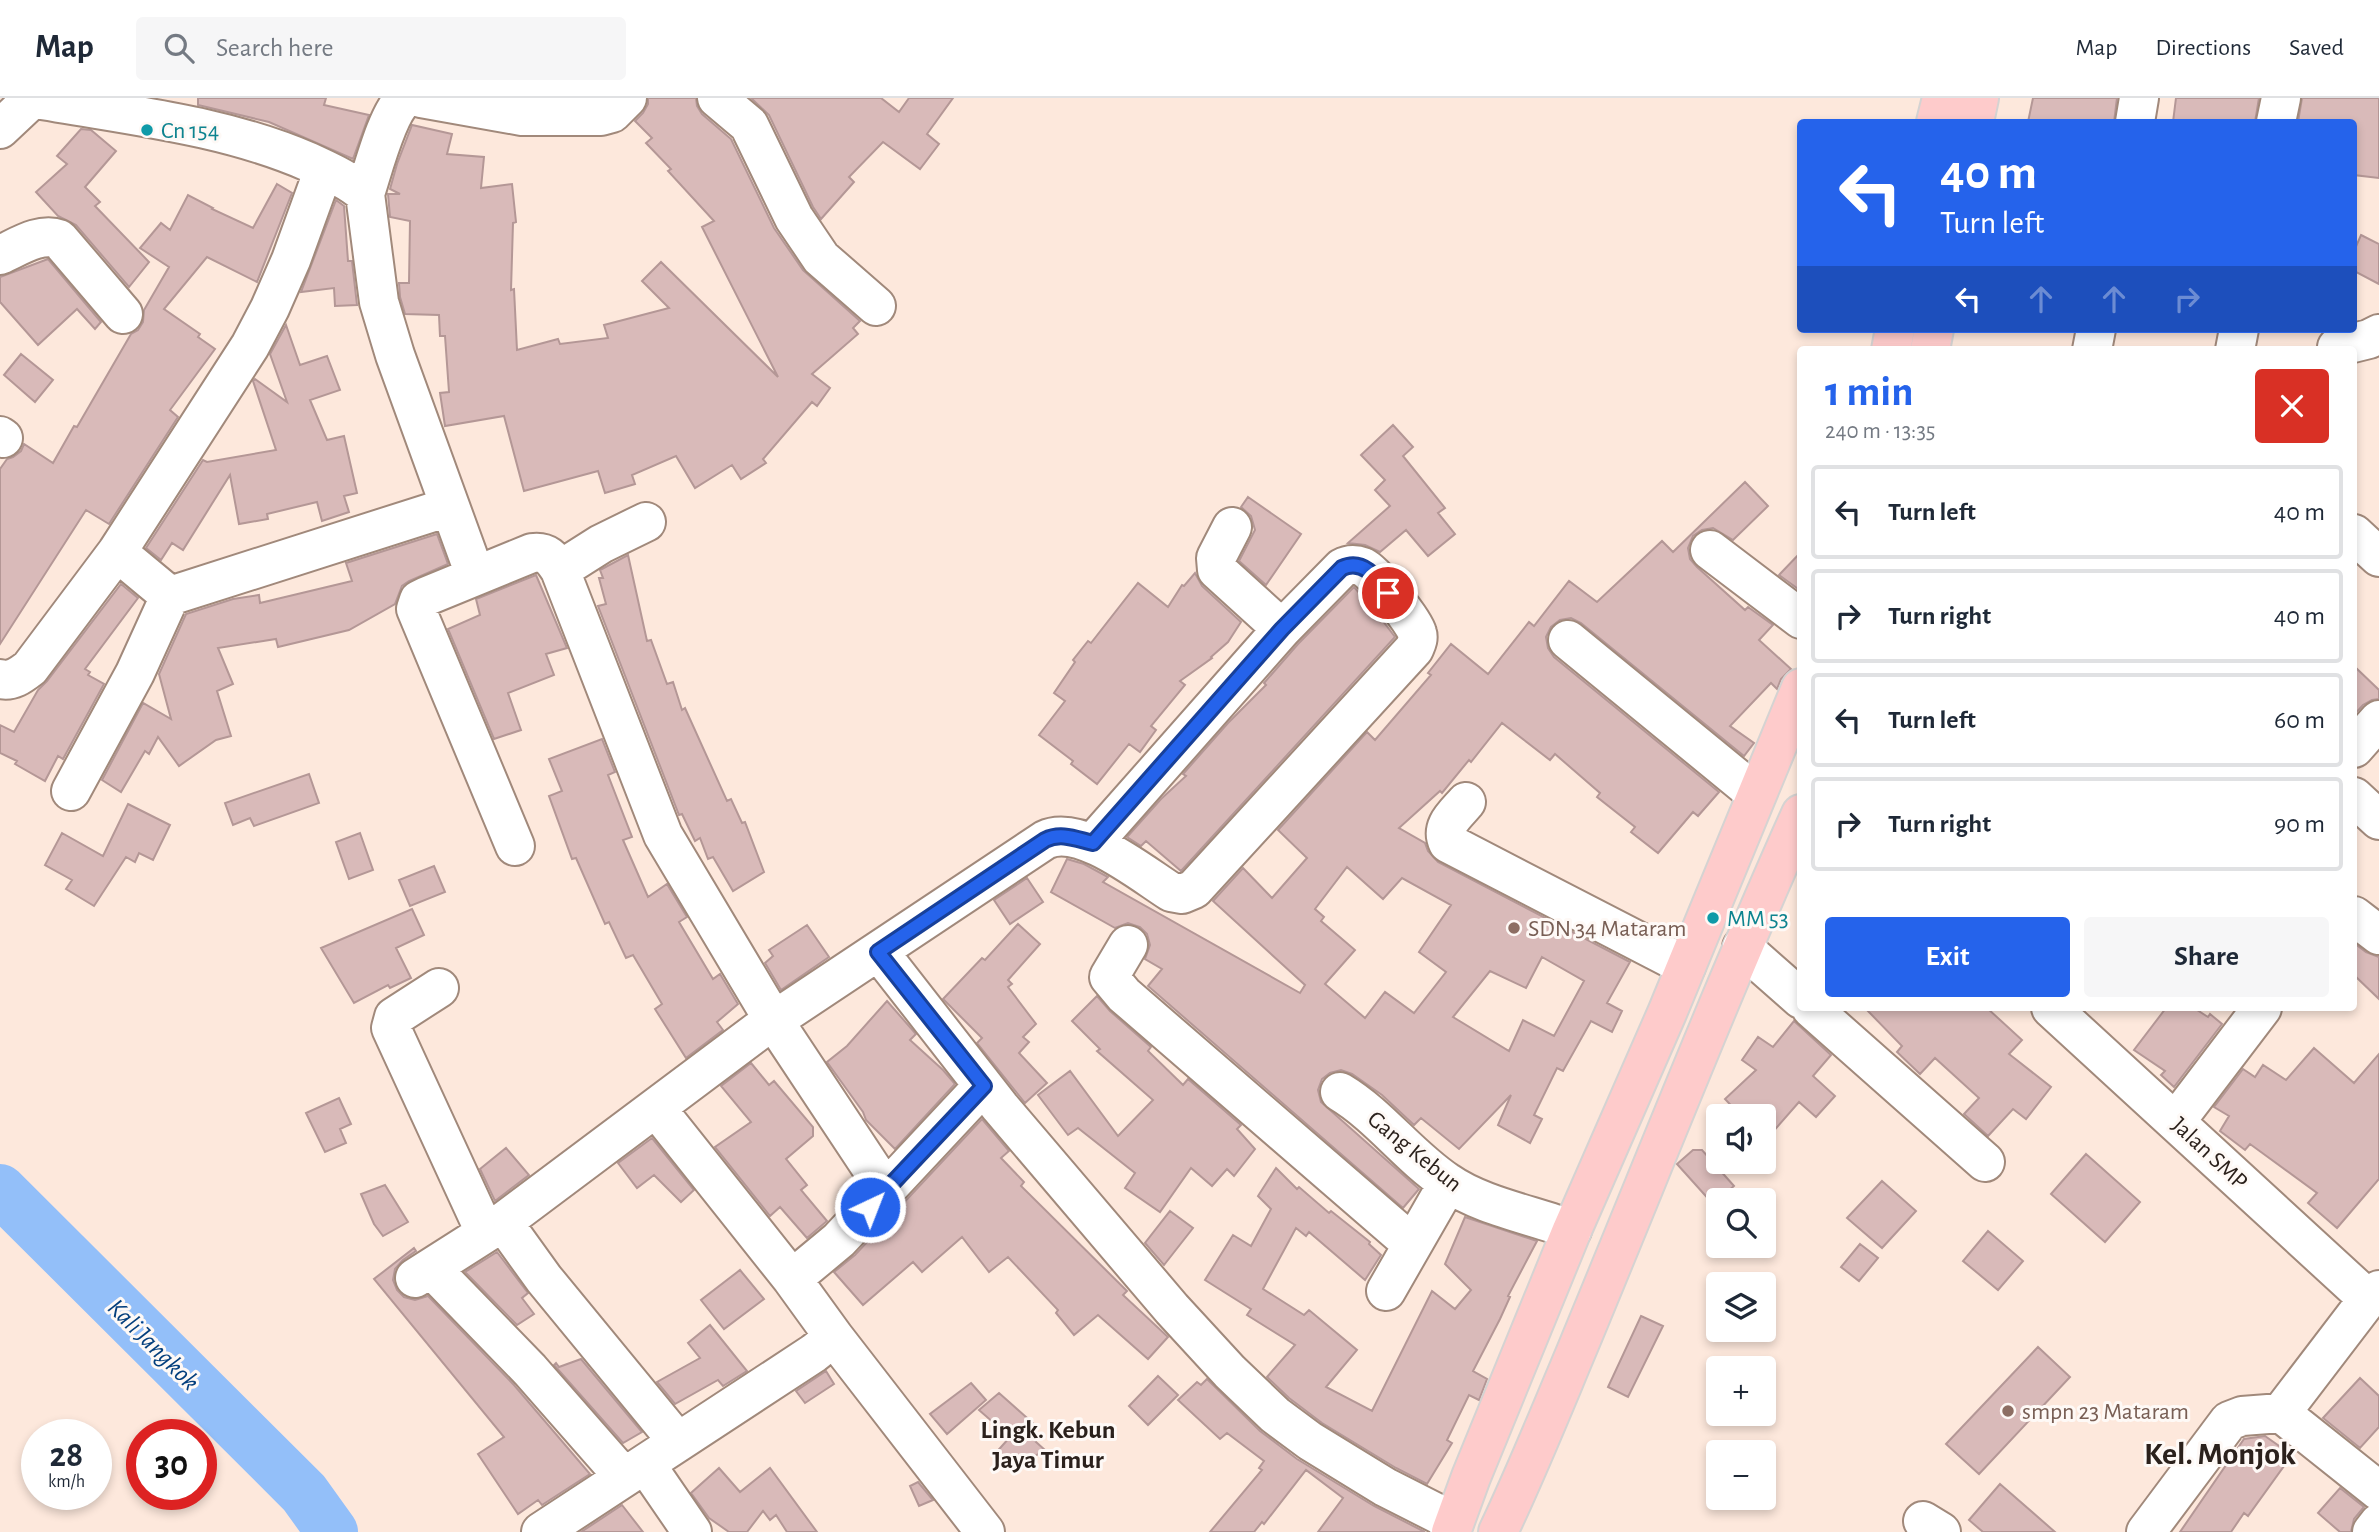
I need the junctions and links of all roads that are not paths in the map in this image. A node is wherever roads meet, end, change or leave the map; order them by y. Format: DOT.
graph roads {
  1 [pos="32,98"];
  2 [pos="405,98"];
  3 [pos="421,98"];
  4 [pos="627,98"];
  5 [pos="717,98"];
  6 [pos="1942,98"];
  7 [pos="1979,98"];
  8 [pos="2139,98"];
  9 [pos="2281,98"];
  10 [pos="144,108"];
  11 [pos="1937,119"];
  12 [pos="1976,119"];
  13 [pos="2136,119"];
  14 [pos="2277,119"];
  15 [pos="0,129"];
  16 [pos="324,169"];
  17 [pos="365,194"];
  18 [pos="0,255"];
  19 [pos="876,306"];
  20 [pos="123,314"];
  21 [pos="2379,334"];
  22 [pos="2341,346"];
  23 [pos="449,507"];
  24 [pos="646,522"];
  25 [pos="1232,527"];
  26 [pos="2357,537"];
  27 [pos="1710,550"];
  28 [pos="117,552"];
  29 [pos="2379,557"];
  30 [pos="560,570"];
  31 [pos="475,575"];
  32 [pos="170,596"];
  33 [pos="1797,616"];
  34 [pos="1282,629"];
  35 [pos="1568,640"];
  36 [pos="0,679"];
  37 [pos="1797,697"];
  38 [pos="2379,720"];
  39 [pos="2357,745"];
  40 [pos="71,791"];
  41 [pos="1756,794"];
  42 [pos="2357,800"];
  43 [pos="1466,802"];
  44 [pos="2379,820"];
  45 [pos="1797,823"];
  46 [pos="1093,843"];
  47 [pos="514,846"];
  48 [pos="2357,918"];
  49 [pos="2379,935"];
  50 [pos="1128,944"];
  51 [pos="1742,947"];
  52 [pos="878,952"];
  53 [pos="1686,966"];
  54 [pos="439,988"];
  55 [pos="1797,995"];
  56 [pos="1814,1011"];
  57 [pos="2054,1011"];
  58 [pos="2260,1011"];
  59 [pos="774,1021"];
  60 [pos="984,1086"];
  61 [pos="1339,1092"];
  62 [pos="656,1108"];
  63 [pos="2176,1121"];
  64 [pos="1985,1162"];
  65 [pos="1448,1183"];
  66 [pos="886,1190"];
  67 [pos="494,1227"];
  68 [pos="1573,1230"];
  69 [pos="1411,1243"];
  70 [pos="792,1279"];
  71 [pos="1386,1291"];
  72 [pos="2374,1294"];
  73 [pos="1530,1335"];
  74 [pos="834,1337"];
  75 [pos="1577,1348"];
  76 [pos="2281,1413"];
  77 [pos="678,1442"];
  78 [pos="634,1471"];
  79 [pos="2379,1491"];
  80 [pos="2379,1523"];
  81 [pos="1453,1527"];
  82 [pos="541,1532"];
  83 [pos="692,1532"];
  84 [pos="985,1532"];
  85 [pos="1498,1532"];
  86 [pos="2146,1532"];
  87 [pos="2372,1532"];
  1 -- 10 [label="street"];
  1 -- 15 [label="street"];
  2 -- 17 [label="street"];
  3 -- 4 [label="street"];
  5 -- 19 [label="street"];
  6 -- 11 [label="main road"];
  7 -- 12 [label="main road"];
  8 -- 13 [label="street"];
  9 -- 14 [label="street"];
  10 -- 16 [label="street"];
  16 -- 17 [label="street"];
  16 -- 28 [label="street"];
  17 -- 23 [label="street"];
  18 -- 20 [label="street"];
  21 -- 22 [label="street"];
  23 -- 31 [label="street"];
  23 -- 32 [label="street"];
  24 -- 30 [label="street"];
  25 -- 34 [label="street"];
  26 -- 29 [label="street"];
  27 -- 33 [label="street"];
  28 -- 32 [label="street"];
  28 -- 36 [label="street"];
  30 -- 31 [label="street"];
  30 -- 59 [label="street"];
  31 -- 47 [label="street"];
  32 -- 40 [label="street"];
  34 -- 46 [label="street"];
  34 -- 46 [label="street"];
  35 -- 41 [label="street"];
  37 -- 41 [label="main road"];
  38 -- 39 [label="street"];
  41 -- 53 [label="main road"];
  42 -- 44 [label="street"];
  43 -- 53 [label="street"];
  45 -- 51 [label="main road"];
  46 -- 52 [label="street"];
  48 -- 49 [label="street"];
  50 -- 69 [label="street"];
  51 -- 55 [label="street"];
  51 -- 75 [label="main road"];
  52 -- 59 [label="street"];
  52 -- 60 [label="street"];
  53 -- 68 [label="main road"];
  54 -- 67 [label="street"];
  56 -- 64 [label="street"];
  57 -- 63 [label="street, Jalan SMP"];
  58 -- 63 [label="street"];
  59 -- 62 [label="street"];
  59 -- 66 [label="street"];
  60 -- 66 [label="street"];
  60 -- 81 [label="street"];
  61 -- 65 [label="street, Gang Kebun"];
  62 -- 67 [label="street"];
  62 -- 70 [label="street"];
  63 -- 72 [label="street, Jalan SMP"];
  65 -- 68 [label="street, Gang Kebun"];
  65 -- 69 [label="street"];
  66 -- 70 [label="street"];
  67 -- 77 [label="street"];
  67 -- 78 [label="street"];
  68 -- 73 [label="main road"];
  69 -- 71 [label="street"];
  70 -- 74 [label="street"];
  72 -- 76 [label="street"];
  73 -- 75 [label="main road"];
  73 -- 81 [label="main road"];
  74 -- 77 [label="street"];
  74 -- 84 [label="street"];
  75 -- 85 [label="main road"];
  76 -- 79 [label="street"];
  76 -- 86 [label="street"];
  77 -- 78 [label="street"];
  78 -- 82 [label="street"];
  78 -- 83 [label="street"];
  80 -- 87 [label="street"];
}
